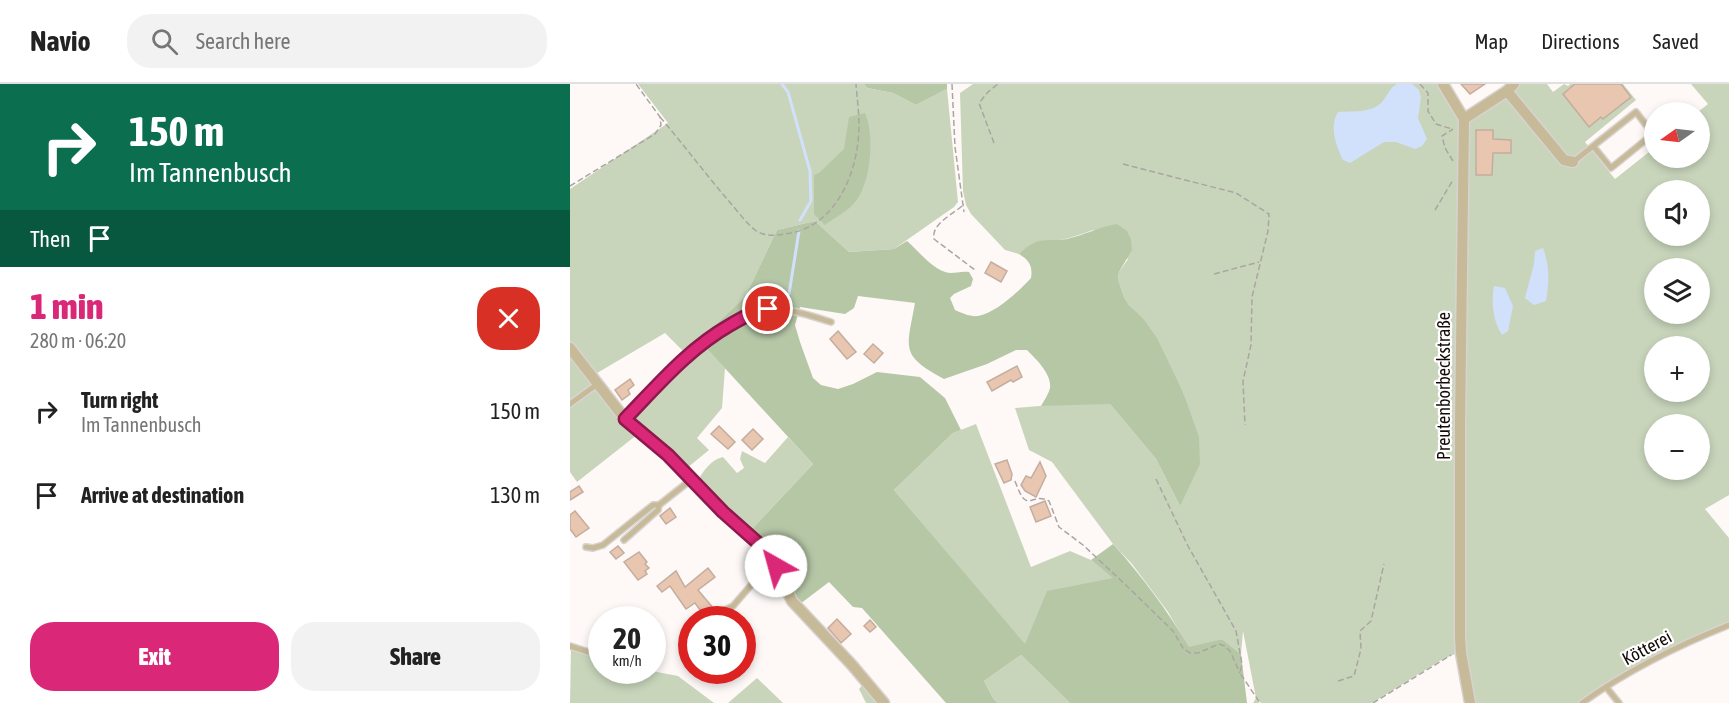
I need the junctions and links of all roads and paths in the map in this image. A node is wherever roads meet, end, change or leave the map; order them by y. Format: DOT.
graph roads {
  1 [pos="636,84"];
  2 [pos="856,84"];
  3 [pos="952,84"];
  4 [pos="998,84"];
  5 [pos="1420,84"];
  6 [pos="1443,84"];
  7 [pos="1511,88"];
  8 [pos="660,117"];
  9 [pos="1464,119"];
  10 [pos="1453,129"];
  11 [pos="994,143"];
  12 [pos="1593,146"];
  13 [pos="1573,162"];
  14 [pos="1123,164"];
  15 [pos="1454,168"];
  16 [pos="1455,177"];
  17 [pos="570,186"];
  18 [pos="962,206"];
  19 [pos="1435,210"];
  20 [pos="964,212"];
  21 [pos="1260,262"];
  22 [pos="975,270"];
  23 [pos="1214,274"];
  24 [pos="831,322"];
  25 [pos="570,348"];
  26 [pos="596,385"];
  27 [pos="570,404"];
  28 [pos="625,419"];
  29 [pos="1245,425"];
  30 [pos="692,479"];
  31 [pos="1156,479"];
  32 [pos="1015,481"];
  33 [pos="659,505"];
  34 [pos="624,540"];
  35 [pos="586,547"];
  36 [pos="1384,564"];
  37 [pos="776,566"];
  38 [pos="733,606"];
  39 [pos="1729,625"];
  40 [pos="570,646"];
  41 [pos="588,652"];
  42 [pos="1461,653"];
  43 [pos="1240,673"];
  44 [pos="1338,681"];
  45 [pos="1606,687"];
  46 [pos="884,703"];
  47 [pos="1260,703"];
  48 [pos="1373,703"];
  49 [pos="1470,703"];
  50 [pos="1582,703"];
  51 [pos="1619,703"];
  1 -- 8 [label="path"];
  2 -- 8 [label="path"];
  3 -- 18 [label="path"];
  4 -- 11 [label="path"];
  5 -- 10 [label="path"];
  6 -- 9 [label="street"];
  7 -- 9 [label="street"];
  7 -- 13 [label="street"];
  8 -- 17 [label="path"];
  9 -- 10 [label="path"];
  9 -- 42 [label="street, Preutenborbeckstraße"];
  10 -- 15 [label="path"];
  12 -- 12 [label="lane"];
  12 -- 13 [label="lane"];
  14 -- 21 [label="path"];
  16 -- 19 [label="path"];
  18 -- 20 [label="path"];
  18 -- 22 [label="path"];
  21 -- 23 [label="path"];
  21 -- 29 [label="path"];
  24 -- 28 [label="lane"];
  25 -- 26 [label="street"];
  26 -- 27 [label="lane"];
  26 -- 28 [label="street"];
  28 -- 30 [label="street"];
  30 -- 33 [label="lane"];
  30 -- 37 [label="street"];
  31 -- 43 [label="path"];
  32 -- 43 [label="path"];
  33 -- 34 [label="lane"];
  33 -- 35 [label="lane"];
  36 -- 44 [label="path"];
  37 -- 38 [label="lane"];
  37 -- 46 [label="street"];
  39 -- 45 [label="lane, Kötterei"];
  40 -- 41 [label="lane"];
  42 -- 48 [label="path"];
  42 -- 49 [label="street, Preutenborbeckstraße"];
  43 -- 47 [label="path"];
  45 -- 50 [label="lane, Kötterei"];
  45 -- 51 [label="lane"];
}
